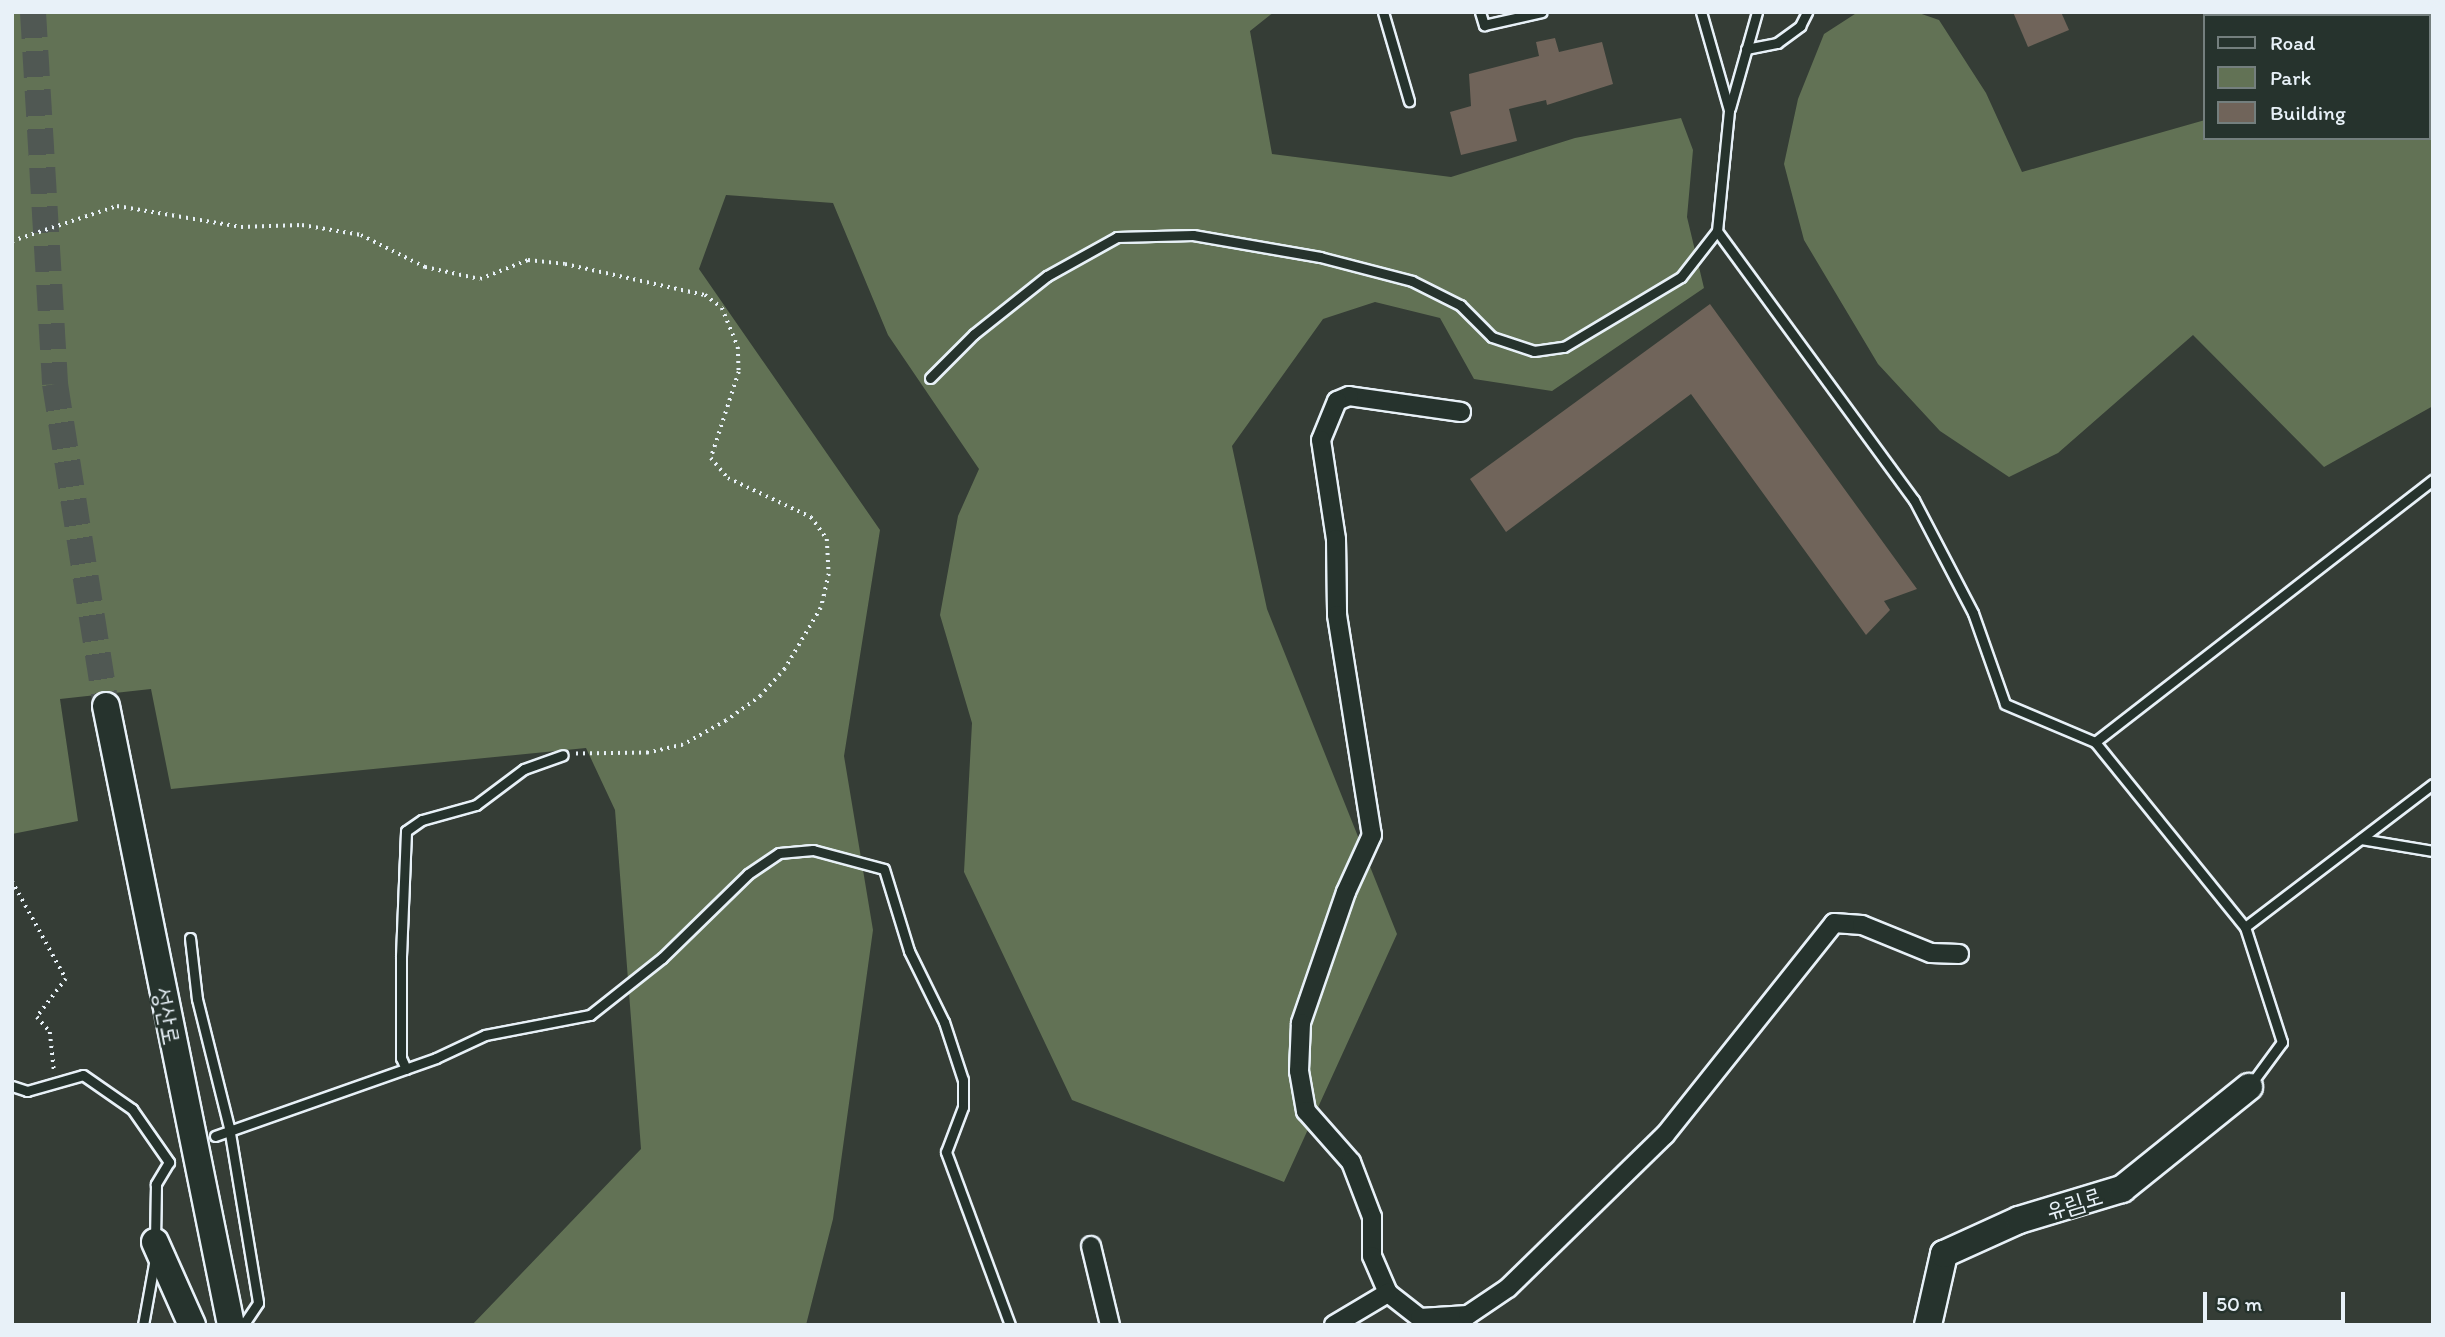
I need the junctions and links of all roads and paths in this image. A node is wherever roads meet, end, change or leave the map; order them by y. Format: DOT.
graph roads {
  1 [pos="1383,12"];
  2 [pos="1480,12"];
  3 [pos="1542,12"];
  4 [pos="1701,12"];
  5 [pos="1757,12"];
  6 [pos="1807,12"];
  7 [pos="1746,50"];
  8 [pos="1409,101"];
  9 [pos="1729,110"];
  10 [pos="1717,232"];
  11 [pos="12,241"];
  12 [pos="930,378"];
  13 [pos="1461,412"];
  14 [pos="2433,480"];
  15 [pos="106,706"];
  16 [pos="2095,742"];
  17 [pos="563,755"];
  18 [pos="2433,784"];
  19 [pos="2361,839"];
  20 [pos="2433,850"];
  21 [pos="12,881"];
  22 [pos="2245,927"];
  23 [pos="190,938"];
  24 [pos="1959,954"];
  25 [pos="406,1069"];
  26 [pos="54,1080"];
  27 [pos="12,1086"];
  28 [pos="2249,1087"];
  29 [pos="229,1127"];
  30 [pos="215,1136"];
  31 [pos="155,1242"];
  32 [pos="1091,1247"];
  33 [pos="1388,1293"];
  34 [pos="143,1325"];
  35 [pos="192,1325"];
  36 [pos="230,1325"];
  37 [pos="243,1325"];
  38 [pos="1010,1325"];
  39 [pos="1110,1325"];
  40 [pos="1334,1325"];
  41 [pos="1928,1325"];
  1 -- 8 [label="lane"];
  2 -- 3 [label="lane"];
  4 -- 9 [label="lane"];
  5 -- 7 [label="lane"];
  6 -- 7 [label="lane"];
  7 -- 9 [label="lane"];
  9 -- 10 [label="lane"];
  10 -- 12 [label="lane"];
  10 -- 16 [label="lane"];
  11 -- 17 [label="path"];
  13 -- 33 [label="street"];
  14 -- 16 [label="lane"];
  15 -- 36 [label="main road, 성산로"];
  16 -- 22 [label="lane"];
  17 -- 25 [label="lane"];
  18 -- 19 [label="lane"];
  19 -- 20 [label="lane"];
  19 -- 22 [label="lane"];
  21 -- 26 [label="path"];
  22 -- 28 [label="lane"];
  23 -- 29 [label="lane"];
  24 -- 33 [label="street"];
  25 -- 29 [label="lane"];
  25 -- 38 [label="lane"];
  26 -- 27 [label="lane"];
  26 -- 31 [label="lane"];
  28 -- 41 [label="main road, 유림로"];
  29 -- 30 [label="lane"];
  29 -- 37 [label="lane"];
  31 -- 34 [label="lane"];
  31 -- 35 [label="main road"];
  32 -- 39 [label="street"];
  33 -- 40 [label="street"];
}
